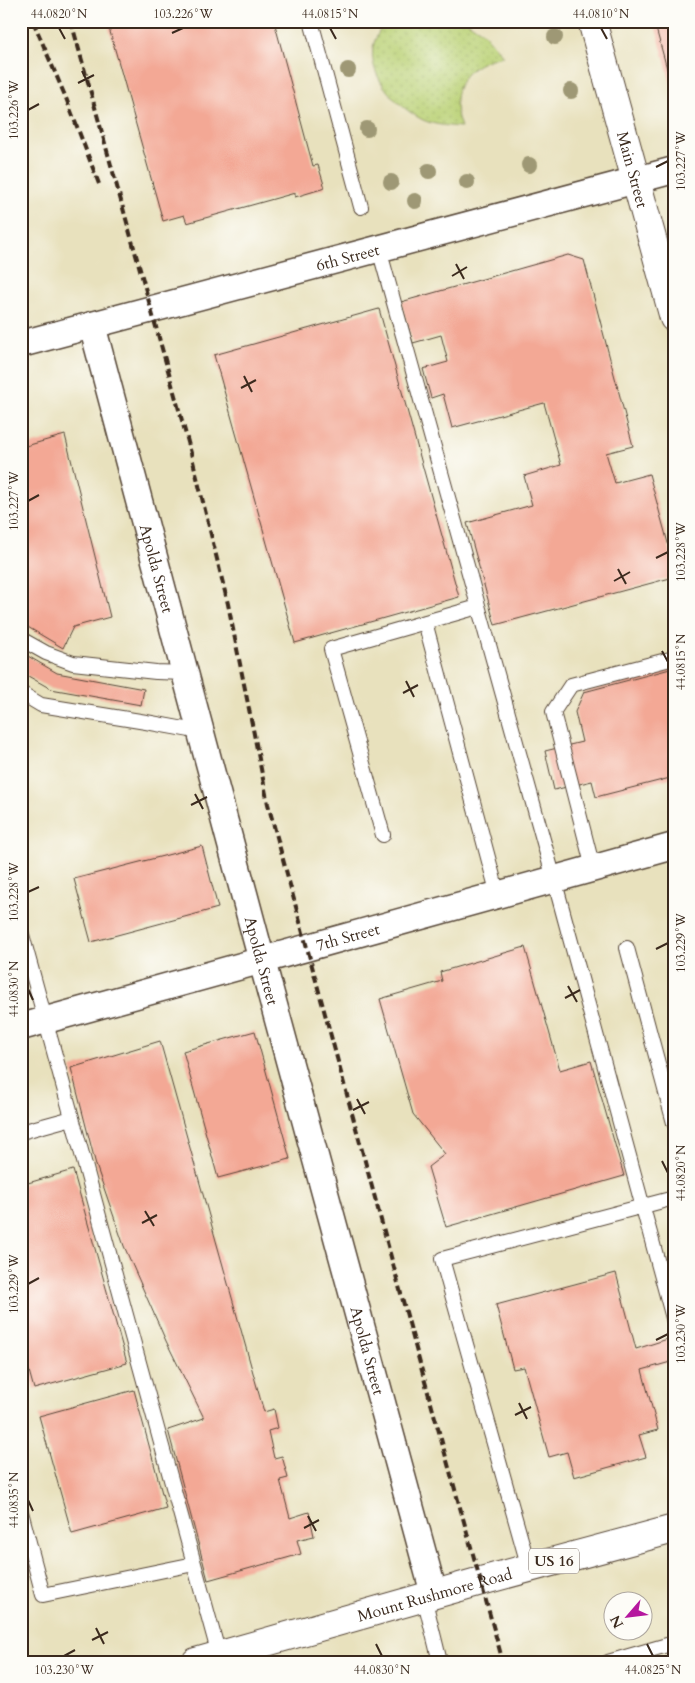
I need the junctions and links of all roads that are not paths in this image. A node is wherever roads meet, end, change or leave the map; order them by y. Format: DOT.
graph roads {
  1 [pos="311,21"];
  2 [pos="592,21"];
  3 [pos="674,170"];
  4 [pos="636,180"];
  5 [pos="361,207"];
  6 [pos="379,249"];
  7 [pos="674,318"];
  8 [pos="92,325"];
  9 [pos="22,340"];
  10 [pos="478,607"];
  11 [pos="425,622"];
  12 [pos="21,639"];
  13 [pos="674,658"];
  14 [pos="185,673"];
  15 [pos="21,693"];
  16 [pos="201,732"];
  17 [pos="383,835"];
  18 [pos="674,846"];
  19 [pos="593,868"];
  20 [pos="554,879"];
  21 [pos="498,895"];
  22 [pos="21,931"];
  23 [pos="627,948"];
  24 [pos="262,961"];
  25 [pos="34,1024"];
  26 [pos="72,1118"];
  27 [pos="674,1123"];
  28 [pos="21,1132"];
  29 [pos="674,1198"];
  30 [pos="642,1206"];
  31 [pos="674,1322"];
  32 [pos="21,1512"];
  33 [pos="674,1529"];
  34 [pos="194,1564"];
  35 [pos="529,1568"];
  36 [pos="429,1596"];
  37 [pos="674,1643"];
  38 [pos="207,1659"];
  39 [pos="440,1662"];
  40 [pos="608,1662"];
  1 -- 5 [label="lane"];
  2 -- 4 [label="main road, Main Street"];
  3 -- 4 [label="street, 6th Street"];
  4 -- 6 [label="street, 6th Street"];
  4 -- 7 [label="main road, Main Street"];
  6 -- 8 [label="street, 6th Street"];
  6 -- 10 [label="lane"];
  8 -- 9 [label="street, 6th Street"];
  8 -- 14 [label="street, Apolda Street"];
  10 -- 11 [label="lane"];
  10 -- 20 [label="lane"];
  11 -- 17 [label="lane"];
  11 -- 21 [label="lane"];
  12 -- 14 [label="lane"];
  13 -- 19 [label="lane"];
  14 -- 16 [label="street, Apolda Street"];
  15 -- 16 [label="lane"];
  16 -- 24 [label="street, Apolda Street"];
  18 -- 19 [label="street, 7th Street"];
  19 -- 20 [label="street, 7th Street"];
  20 -- 21 [label="street, 7th Street"];
  20 -- 30 [label="lane"];
  21 -- 24 [label="street, 7th Street"];
  22 -- 25 [label="lane"];
  23 -- 27 [label="lane"];
  24 -- 25 [label="street, 7th Street"];
  24 -- 36 [label="street, Apolda Street"];
  25 -- 26 [label="lane"];
  26 -- 28 [label="lane"];
  26 -- 34 [label="lane"];
  29 -- 30 [label="lane"];
  30 -- 31 [label="lane"];
  30 -- 35 [label="lane"];
  32 -- 34 [label="lane"];
  33 -- 35 [label="main road, Mount Rushmore Road / US 16"];
  34 -- 38 [label="lane"];
  35 -- 36 [label="main road, Mount Rushmore Road / US 16"];
  36 -- 38 [label="main road, Mount Rushmore Road / US 16"];
  36 -- 39 [label="lane"];
  37 -- 40 [label="lane"];
}
